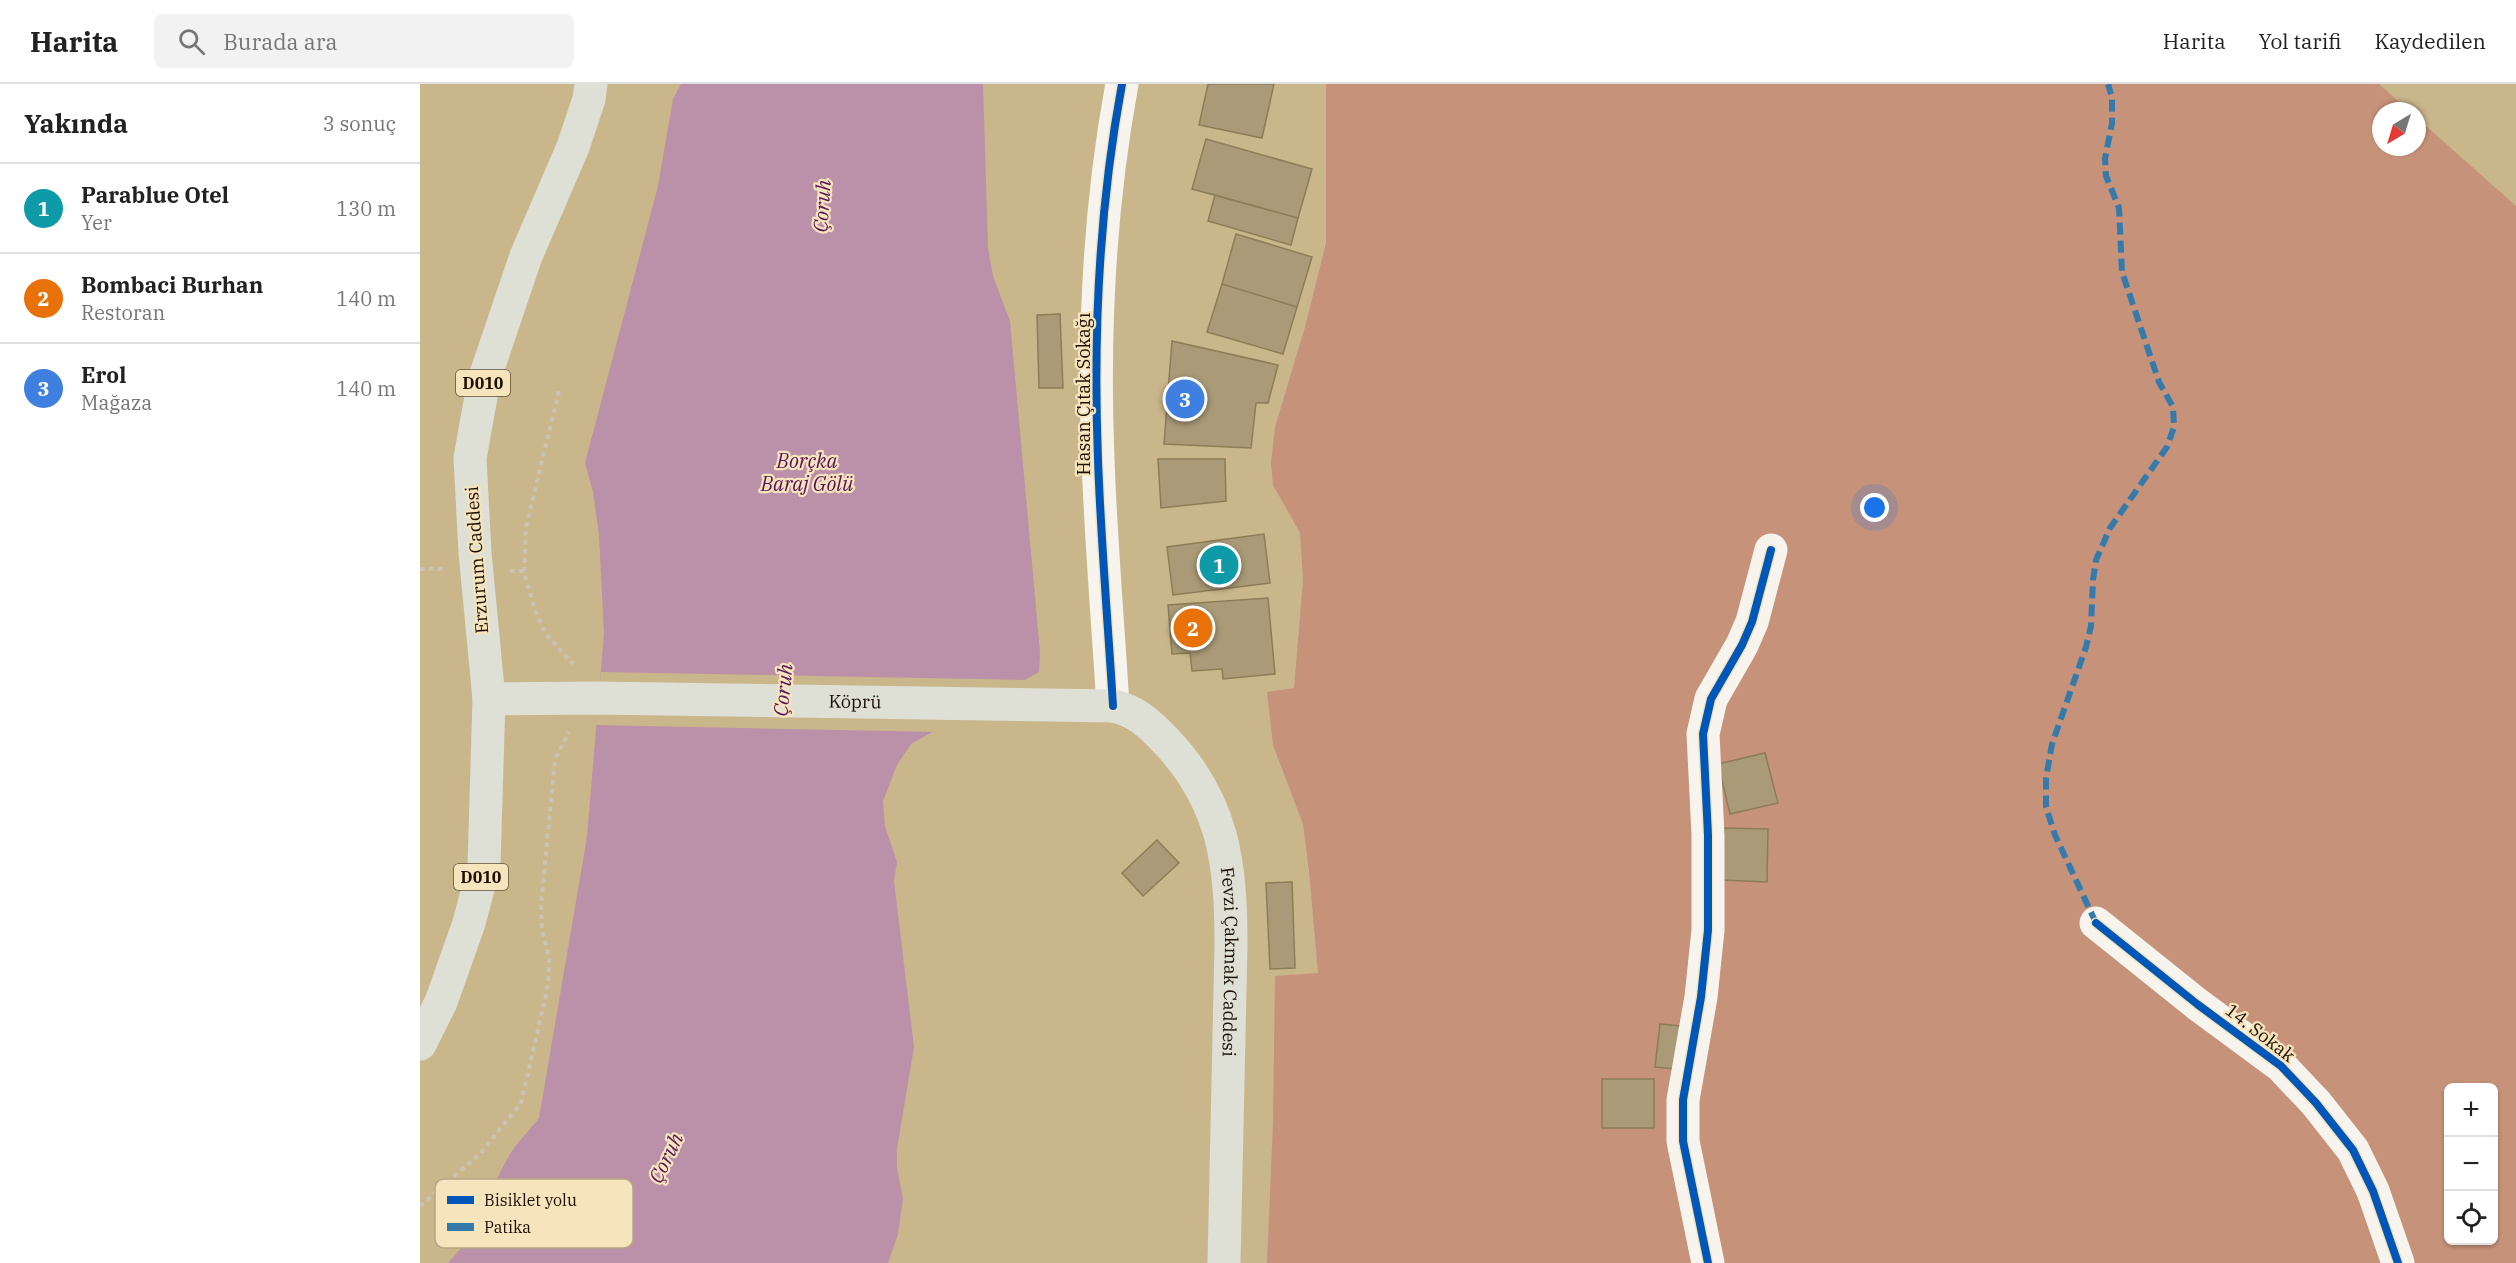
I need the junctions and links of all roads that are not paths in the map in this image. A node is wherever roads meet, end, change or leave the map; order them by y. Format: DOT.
graph roads {
  1 [pos="591,84"];
  2 [pos="1101,84"];
  3 [pos="1122,84"];
  4 [pos="1110,150"];
  5 [pos="1771,550"];
  6 [pos="489,699"];
  7 [pos="1113,706"];
  8 [pos="2096,923"];
  9 [pos="420,1044"];
  10 [pos="1224,1263"];
  11 [pos="1708,1263"];
  12 [pos="2398,1263"];
  1 -- 6 [label="main road, Erzurum Caddesi / D010"];
  2 -- 4 [label="street"];
  3 -- 4 [label="street, Hasan Çıtak Sokağı"];
  4 -- 7 [label="street, Hasan Çıtak Sokağı"];
  5 -- 11 [label="street"];
  6 -- 7 [label="main road, Köprü"];
  6 -- 9 [label="main road, Erzurum Caddesi / D010"];
  7 -- 10 [label="main road, Fevzi Çakmak Caddesi"];
  8 -- 12 [label="street, 14. Sokak"];
}
